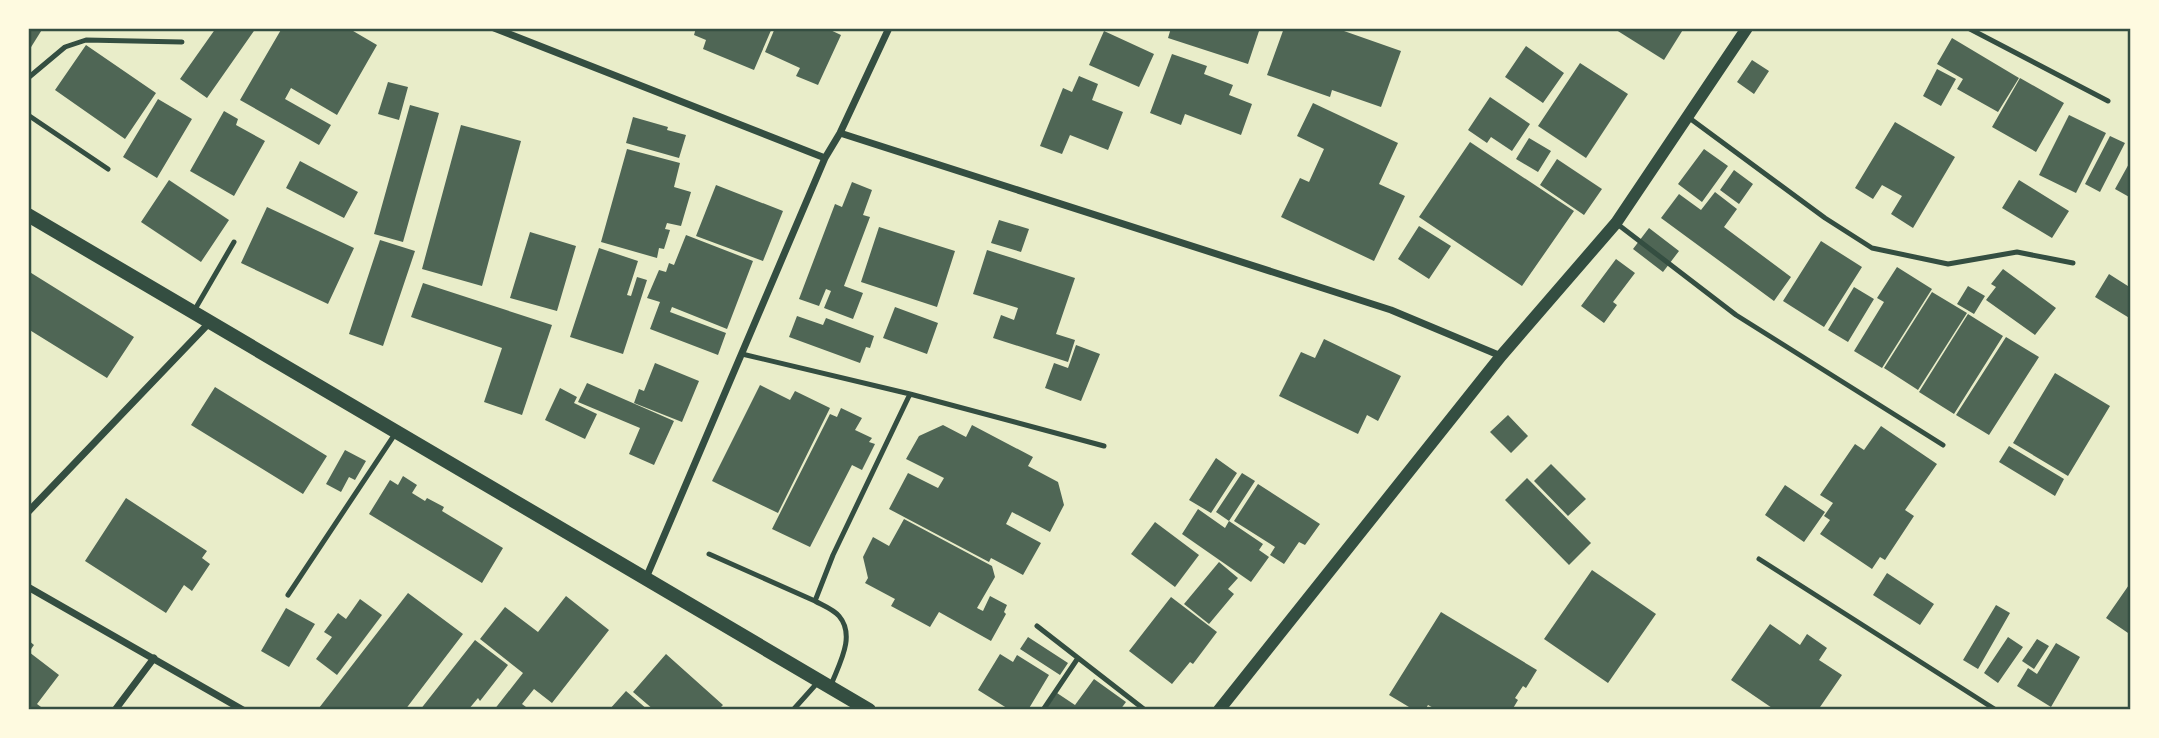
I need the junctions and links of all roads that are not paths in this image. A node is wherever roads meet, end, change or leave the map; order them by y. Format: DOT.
graph roads {
  1 [pos="494,28"];
  2 [pos="889,28"];
  3 [pos="1746,28"];
  4 [pos="1968,28"];
  5 [pos="182,42"];
  6 [pos="28,78"];
  7 [pos="2108,102"];
  8 [pos="28,115"];
  9 [pos="1688,117"];
  10 [pos="840,133"];
  11 [pos="825,158"];
  12 [pos="108,169"];
  13 [pos="28,215"];
  14 [pos="1616,223"];
  15 [pos="234,242"];
  16 [pos="2073,263"];
  17 [pos="194,311"];
  18 [pos="211,321"];
  19 [pos="742,354"];
  20 [pos="1501,356"];
  21 [pos="910,394"];
  22 [pos="397,431"];
  23 [pos="1104,446"];
  24 [pos="1943,446"];
  25 [pos="28,512"];
  26 [pos="709,554"];
  27 [pos="1759,559"];
  28 [pos="646,579"];
  29 [pos="28,587"];
  30 [pos="288,595"];
  31 [pos="815,601"];
  32 [pos="1037,626"];
  33 [pos="154,658"];
  34 [pos="1078,658"];
  35 [pos="824,684"];
  36 [pos="116,710"];
  37 [pos="243,710"];
  38 [pos="793,710"];
  39 [pos="869,710"];
  40 [pos="1043,710"];
  41 [pos="1145,710"];
  42 [pos="1219,710"];
  43 [pos="1996,710"];
  1 -- 11 [label="street"];
  2 -- 10 [label="street"];
  3 -- 9 [label="street"];
  4 -- 7 [label="lane"];
  5 -- 6 [label="lane"];
  8 -- 12 [label="lane"];
  9 -- 14 [label="street"];
  9 -- 16 [label="lane"];
  10 -- 11 [label="street"];
  10 -- 20 [label="street"];
  11 -- 19 [label="street"];
  13 -- 17 [label="main road"];
  14 -- 20 [label="street"];
  14 -- 24 [label="lane"];
  15 -- 17 [label="lane"];
  17 -- 18 [label="main road"];
  18 -- 22 [label="main road"];
  18 -- 25 [label="street"];
  19 -- 21 [label="lane"];
  19 -- 28 [label="street"];
  20 -- 42 [label="street"];
  21 -- 23 [label="lane"];
  21 -- 31 [label="lane"];
  22 -- 28 [label="main road"];
  22 -- 30 [label="lane"];
  26 -- 31 [label="lane"];
  27 -- 43 [label="lane"];
  28 -- 35 [label="main road"];
  29 -- 33 [label="street"];
  31 -- 35 [label="lane"];
  32 -- 34 [label="lane"];
  33 -- 36 [label="street"];
  33 -- 37 [label="street"];
  34 -- 40 [label="lane"];
  34 -- 41 [label="lane"];
  35 -- 38 [label="lane"];
  35 -- 39 [label="main road"];
}
